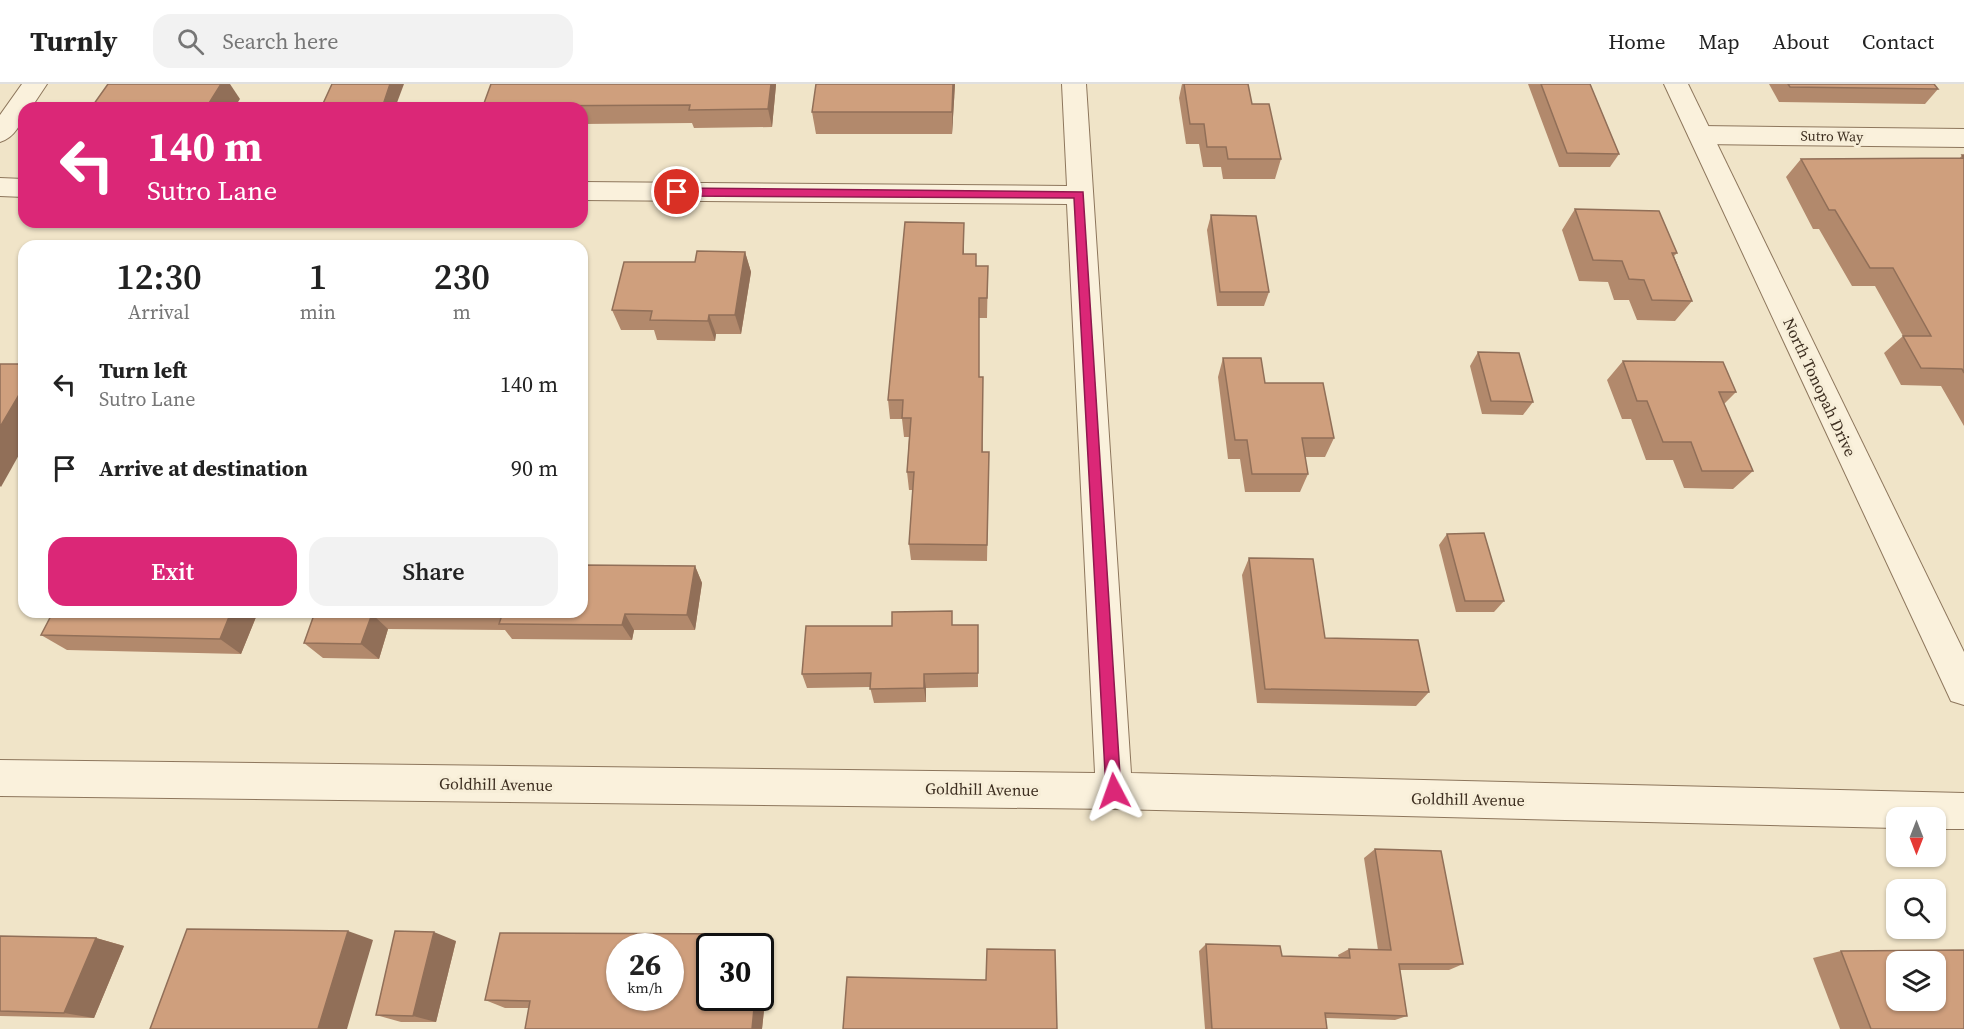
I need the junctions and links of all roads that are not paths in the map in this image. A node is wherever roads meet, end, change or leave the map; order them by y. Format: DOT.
graph roads {
  1 [pos="35,84"];
  2 [pos="1074,84"];
  3 [pos="1676,84"];
  4 [pos="22,102"];
  5 [pos="18,108"];
  6 [pos="0,133"];
  7 [pos="1701,135"];
  8 [pos="1964,138"];
  9 [pos="0,188"];
  10 [pos="18,188"];
  11 [pos="588,191"];
  12 [pos="1080,195"];
  13 [pos="1964,689"];
  14 [pos="0,778"];
  15 [pos="1114,791"];
  16 [pos="1964,811"];
  1 -- 4 [label="street"];
  2 -- 12 [label="street"];
  3 -- 7 [label="street, North Tonopah Drive"];
  5 -- 6 [label="street"];
  7 -- 8 [label="street, Sutro Way"];
  7 -- 13 [label="street, North Tonopah Drive"];
  9 -- 10 [label="street"];
  11 -- 12 [label="street"];
  12 -- 15 [label="street"];
  14 -- 15 [label="street, Goldhill Avenue"];
  15 -- 16 [label="street, Goldhill Avenue"];
}
